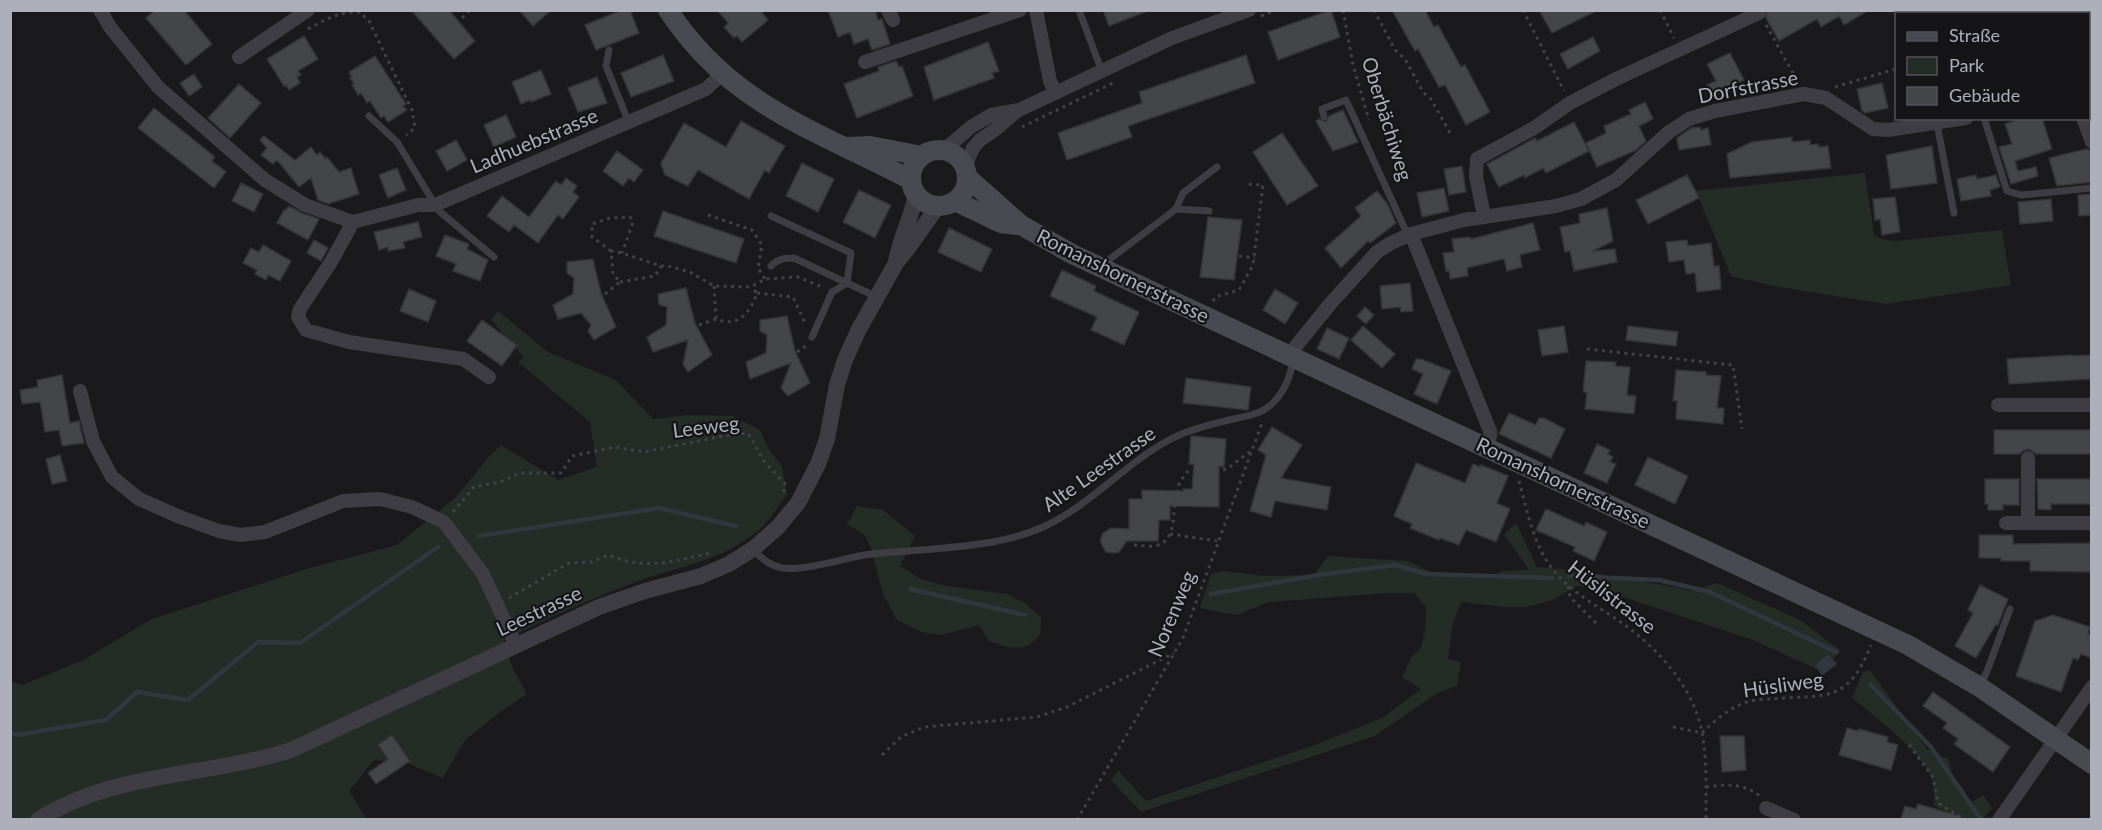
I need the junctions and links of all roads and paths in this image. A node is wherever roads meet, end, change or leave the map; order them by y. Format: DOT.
graph roads {
  1 [pos="100,10"];
  2 [pos="308,10"];
  3 [pos="470,10"];
  4 [pos="668,10"];
  5 [pos="1020,10"];
  6 [pos="1036,10"];
  7 [pos="1079,10"];
  8 [pos="1248,10"];
  9 [pos="1343,10"];
  10 [pos="1374,10"];
  11 [pos="1522,10"];
  12 [pos="1660,10"];
  13 [pos="1759,12"];
  14 [pos="462,18"];
  15 [pos="307,30"];
  16 [pos="609,50"];
  17 [pos="1681,50"];
  18 [pos="239,57"];
  19 [pos="865,62"];
  20 [pos="1895,69"];
  21 [pos="1102,72"];
  22 [pos="722,74"];
  23 [pos="1056,93"];
  24 [pos="1807,94"];
  25 [pos="1570,103"];
  26 [pos="1019,110"];
  27 [pos="369,116"];
  28 [pos="1324,117"];
  29 [pos="1957,120"];
  30 [pos="1985,120"];
  31 [pos="2084,120"];
  32 [pos="628,123"];
  33 [pos="1938,124"];
  34 [pos="1371,128"];
  35 [pos="1450,134"];
  36 [pos="397,142"];
  37 [pos="2091,142"];
  38 [pos="847,147"];
  39 [pos="944,150"];
  40 [pos="922,156"];
  41 [pos="1217,167"];
  42 [pos="966,173"];
  43 [pos="1244,184"];
  44 [pos="914,187"];
  45 [pos="2091,188"];
  46 [pos="946,203"];
  47 [pos="435,205"];
  48 [pos="1176,209"];
  49 [pos="1209,211"];
  50 [pos="1954,213"];
  51 [pos="708,215"];
  52 [pos="771,216"];
  53 [pos="1484,216"];
  54 [pos="353,222"];
  55 [pos="1021,225"];
  56 [pos="1411,234"];
  57 [pos="611,251"];
  58 [pos="622,253"];
  59 [pos="1239,256"];
  60 [pos="494,257"];
  61 [pos="1255,258"];
  62 [pos="896,263"];
  63 [pos="661,266"];
  64 [pos="771,266"];
  65 [pos="1100,267"];
  66 [pos="765,279"];
  67 [pos="620,282"];
  68 [pos="846,283"];
  69 [pos="714,286"];
  70 [pos="751,287"];
  71 [pos="832,292"];
  72 [pos="757,293"];
  73 [pos="605,294"];
  74 [pos="877,297"];
  75 [pos="1210,305"];
  76 [pos="716,319"];
  77 [pos="699,325"];
  78 [pos="812,337"];
  79 [pos="807,345"];
  80 [pos="1587,349"];
  81 [pos="797,352"];
  82 [pos="1293,358"];
  83 [pos="489,376"];
  84 [pos="80,391"];
  85 [pos="1998,405"];
  86 [pos="2091,405"];
  87 [pos="1267,408"];
  88 [pos="1743,429"];
  89 [pos="1485,446"];
  90 [pos="1253,449"];
  91 [pos="2028,458"];
  92 [pos="1521,463"];
  93 [pos="783,500"];
  94 [pos="444,522"];
  95 [pos="2028,522"];
  96 [pos="2006,523"];
  97 [pos="2091,524"];
  98 [pos="1170,534"];
  99 [pos="1217,541"];
  100 [pos="1134,545"];
  101 [pos="753,549"];
  102 [pos="717,551"];
  103 [pos="1568,585"];
  104 [pos="498,606"];
  105 [pos="2010,609"];
  106 [pos="1597,624"];
  107 [pos="1878,629"];
  108 [pos="516,645"];
  109 [pos="1174,653"];
  110 [pos="1978,686"];
  111 [pos="2091,687"];
  112 [pos="1673,727"];
  113 [pos="1702,733"];
  114 [pos="2054,739"];
  115 [pos="1909,745"];
  116 [pos="882,755"];
  117 [pos="2091,764"];
  118 [pos="1706,787"];
  119 [pos="1766,808"];
  120 [pos="38,819"];
  121 [pos="1077,819"];
  122 [pos="1706,819"];
  123 [pos="1794,819"];
  124 [pos="1965,819"];
  125 [pos="1999,819"];
  1 -- 54 [label="street"];
  2 -- 18 [label="street"];
  3 -- 14 [label="path"];
  4 -- 22 [label="main road"];
  5 -- 19 [label="street"];
  6 -- 23 [label="street"];
  7 -- 21 [label="lane"];
  8 -- 21 [label="street"];
  9 -- 34 [label="path, Oberbächiweg"];
  10 -- 35 [label="path"];
  11 -- 25 [label="path"];
  12 -- 17 [label="path"];
  13 -- 17 [label="street"];
  13 -- 24 [label="path"];
  15 -- 36 [label="path"];
  16 -- 32 [label="lane"];
  17 -- 25 [label="street"];
  20 -- 24 [label="path"];
  21 -- 23 [label="street"];
  22 -- 32 [label="street, Ladhuebstrasse"];
  22 -- 38 [label="main road"];
  23 -- 26 [label="street"];
  24 -- 33 [label="street, Dorfstrasse"];
  24 -- 53 [label="street, Dorfstrasse"];
  25 -- 53 [label="street"];
  26 -- 39 [label="street"];
  26 -- 42 [label="street"];
  27 -- 36 [label="lane"];
  28 -- 56 [label="lane"];
  29 -- 33 [label="street, Dorfstrasse"];
  30 -- 45 [label="lane"];
  31 -- 37 [label="street"];
  32 -- 47 [label="street, Ladhuebstrasse"];
  33 -- 50 [label="lane"];
  36 -- 47 [label="lane"];
  38 -- 40 [label="main road"];
  38 -- 44 [label="main road"];
  39 -- 40 [label="main road"];
  39 -- 42 [label="main road"];
  40 -- 44 [label="main road"];
  41 -- 48 [label="lane"];
  42 -- 46 [label="main road"];
  42 -- 55 [label="main road, Romanshornerstrasse"];
  43 -- 61 [label="path"];
  44 -- 46 [label="main road"];
  44 -- 62 [label="street, Leestrasse"];
  46 -- 55 [label="main road, Romanshornerstrasse"];
  46 -- 62 [label="street, Leestrasse"];
  47 -- 54 [label="street, Ladhuebstrasse"];
  47 -- 60 [label="lane"];
  48 -- 49 [label="lane"];
  48 -- 65 [label="lane"];
  51 -- 66 [label="path"];
  52 -- 68 [label="lane"];
  53 -- 56 [label="street, Dorfstrasse"];
  54 -- 83 [label="street"];
  55 -- 65 [label="main road, Romanshornerstrasse"];
  56 -- 82 [label="street, Dorfstrasse"];
  56 -- 89 [label="street"];
  57 -- 58 [label="path"];
  57 -- 58 [label="path"];
  57 -- 67 [label="path"];
  58 -- 63 [label="path"];
  59 -- 61 [label="path"];
  61 -- 75 [label="path"];
  62 -- 74 [label="street, Leestrasse"];
  63 -- 67 [label="path"];
  63 -- 69 [label="path"];
  64 -- 68 [label="lane"];
  65 -- 82 [label="main road, Romanshornerstrasse"];
  66 -- 70 [label="path"];
  66 -- 71 [label="path"];
  67 -- 73 [label="path"];
  68 -- 71 [label="lane"];
  68 -- 74 [label="lane"];
  69 -- 70 [label="path"];
  69 -- 76 [label="path"];
  70 -- 72 [label="path"];
  71 -- 78 [label="lane"];
  72 -- 76 [label="path"];
  72 -- 79 [label="path"];
  74 -- 101 [label="street, Leestrasse"];
  76 -- 77 [label="path"];
  78 -- 79 [label="path"];
  79 -- 81 [label="path"];
  80 -- 88 [label="path"];
  82 -- 87 [label="lane"];
  82 -- 89 [label="main road, Romanshornerstrasse"];
  84 -- 94 [label="street"];
  85 -- 86 [label="street"];
  87 -- 90 [label="path, Norenweg"];
  87 -- 101 [label="lane, Alte Leestrasse"];
  89 -- 92 [label="main road, Romanshornerstrasse"];
  90 -- 98 [label="path"];
  90 -- 99 [label="path, Norenweg"];
  91 -- 95 [label="street"];
  92 -- 103 [label="path, Hüslistrasse"];
  92 -- 107 [label="main road, Romanshornerstrasse"];
  93 -- 94 [label="path, Leeweg"];
  94 -- 104 [label="street"];
  95 -- 96 [label="street"];
  95 -- 97 [label="street"];
  98 -- 99 [label="path"];
  98 -- 100 [label="path"];
  99 -- 109 [label="path, Norenweg"];
  101 -- 108 [label="street, Leestrasse"];
  102 -- 104 [label="path"];
  103 -- 106 [label="path"];
  103 -- 113 [label="path, Hüslistrasse"];
  104 -- 108 [label="street"];
  105 -- 110 [label="lane"];
  107 -- 110 [label="main road, Romanshornerstrasse"];
  107 -- 113 [label="path, Hüsliweg"];
  108 -- 120 [label="street, Leestrasse"];
  109 -- 116 [label="path"];
  109 -- 121 [label="path, Norenweg"];
  110 -- 114 [label="main road, Romanshornerstrasse"];
  111 -- 114 [label="street"];
  112 -- 113 [label="path"];
  113 -- 118 [label="path, Hüslistrasse"];
  114 -- 117 [label="main road, Romanshornerstrasse"];
  114 -- 125 [label="street"];
  115 -- 124 [label="path"];
  118 -- 119 [label="path"];
  118 -- 122 [label="path, Hüslistrasse"];
  119 -- 123 [label="street"];
}
